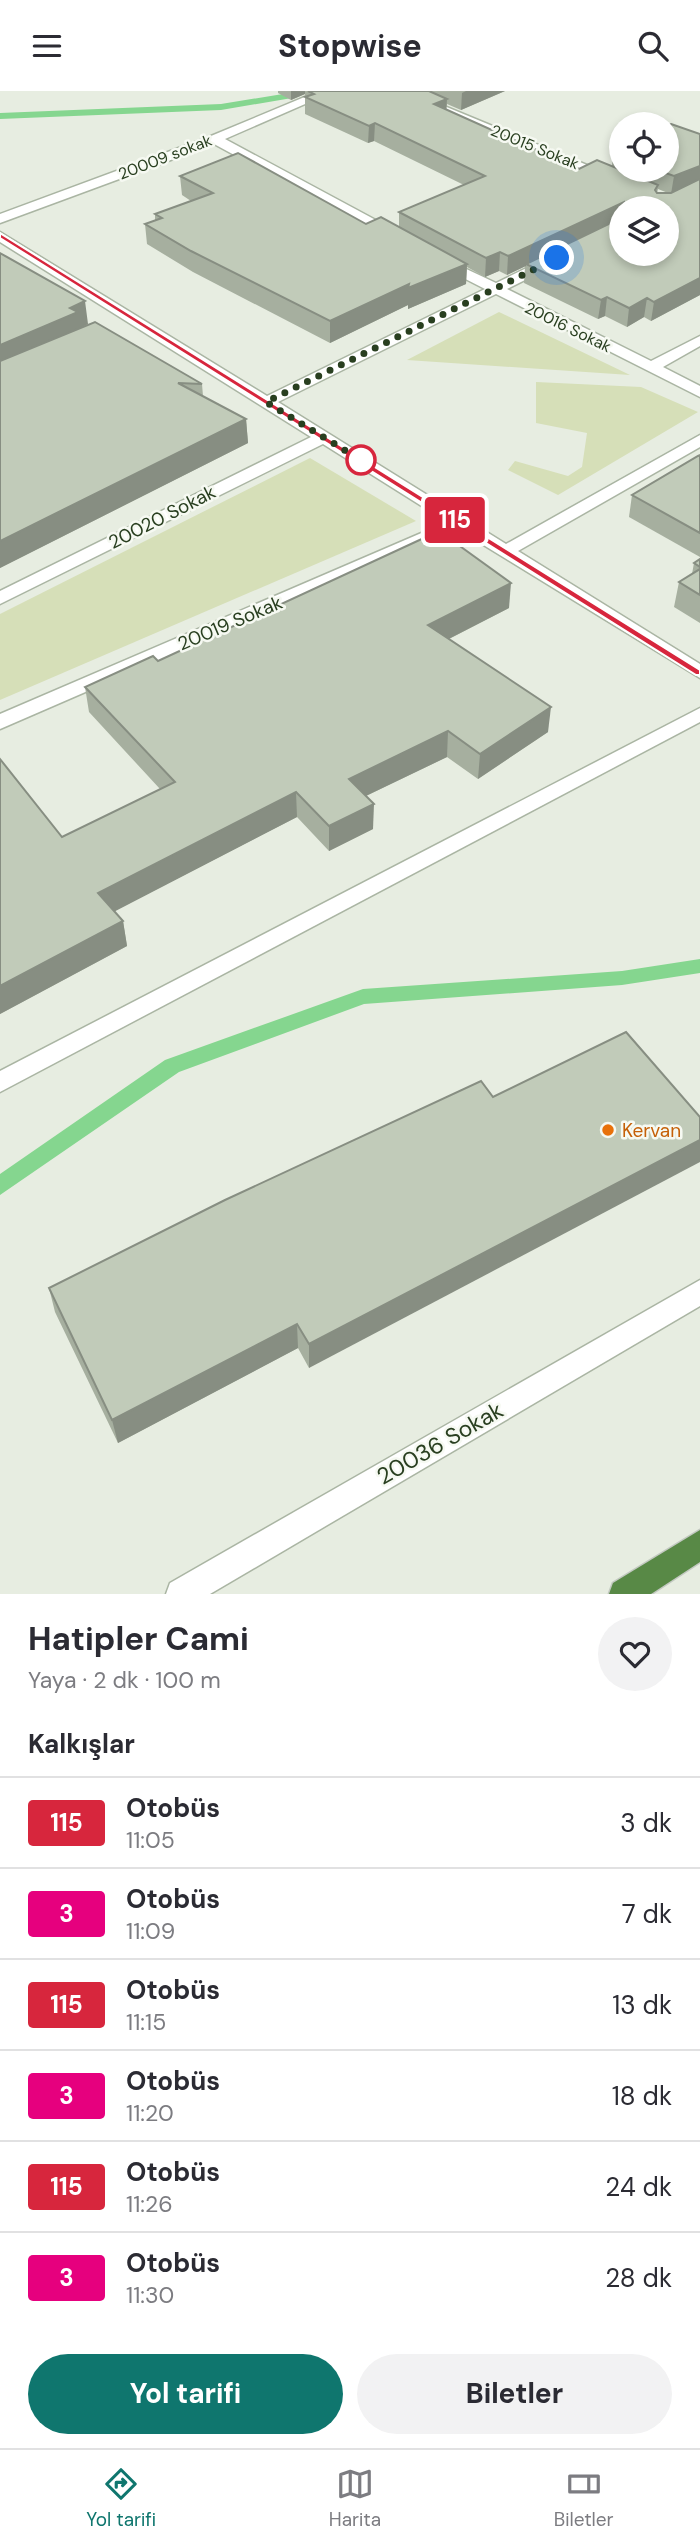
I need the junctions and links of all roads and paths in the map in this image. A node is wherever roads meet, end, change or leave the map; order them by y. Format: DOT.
graph roads {
  1 [pos="329,91"];
  2 [pos="398,91"];
  3 [pos="215,139"];
  4 [pos="609,177"];
  5 [pos="0,219"];
  6 [pos="0,236"];
  7 [pos="408,244"];
  8 [pos="563,255"];
  9 [pos="433,257"];
  10 [pos="493,290"];
  11 [pos="700,340"];
  12 [pos="650,367"];
  13 [pos="700,392"];
  14 [pos="266,402"];
  15 [pos="324,436"];
  16 [pos="700,440"];
  17 [pos="460,523"];
  18 [pos="504,552"];
  19 [pos="0,599"];
  20 [pos="700,672"];
  21 [pos="700,714"];
  22 [pos="0,722"];
  23 [pos="0,1082"];
  24 [pos="700,1292"];
  25 [pos="700,1545"];
  26 [pos="181,1594"];
  27 [pos="624,1594"];
  1 -- 3 [label="street, 20009 sokak"];
  2 -- 4 [label="street, 20015 Sokak"];
  3 -- 5 [label="street, 20009 sokak"];
  3 -- 7 [label="street"];
  6 -- 14 [label="street"];
  8 -- 10 [label="street"];
  9 -- 10 [label="street, 20016 Sokak"];
  10 -- 12 [label="street, 20016 Sokak"];
  10 -- 14 [label="street"];
  11 -- 12 [label="street"];
  12 -- 13 [label="street, 20016 Sokak"];
  14 -- 15 [label="street"];
  15 -- 17 [label="street"];
  15 -- 19 [label="street, 20020 Sokak"];
  16 -- 18 [label="street"];
  17 -- 18 [label="street"];
  17 -- 22 [label="street, 20019 Sokak"];
  18 -- 20 [label="street"];
  21 -- 23 [label="street"];
  24 -- 26 [label="street, 20036 Sokak"];
  25 -- 27 [label="highway"];
}
